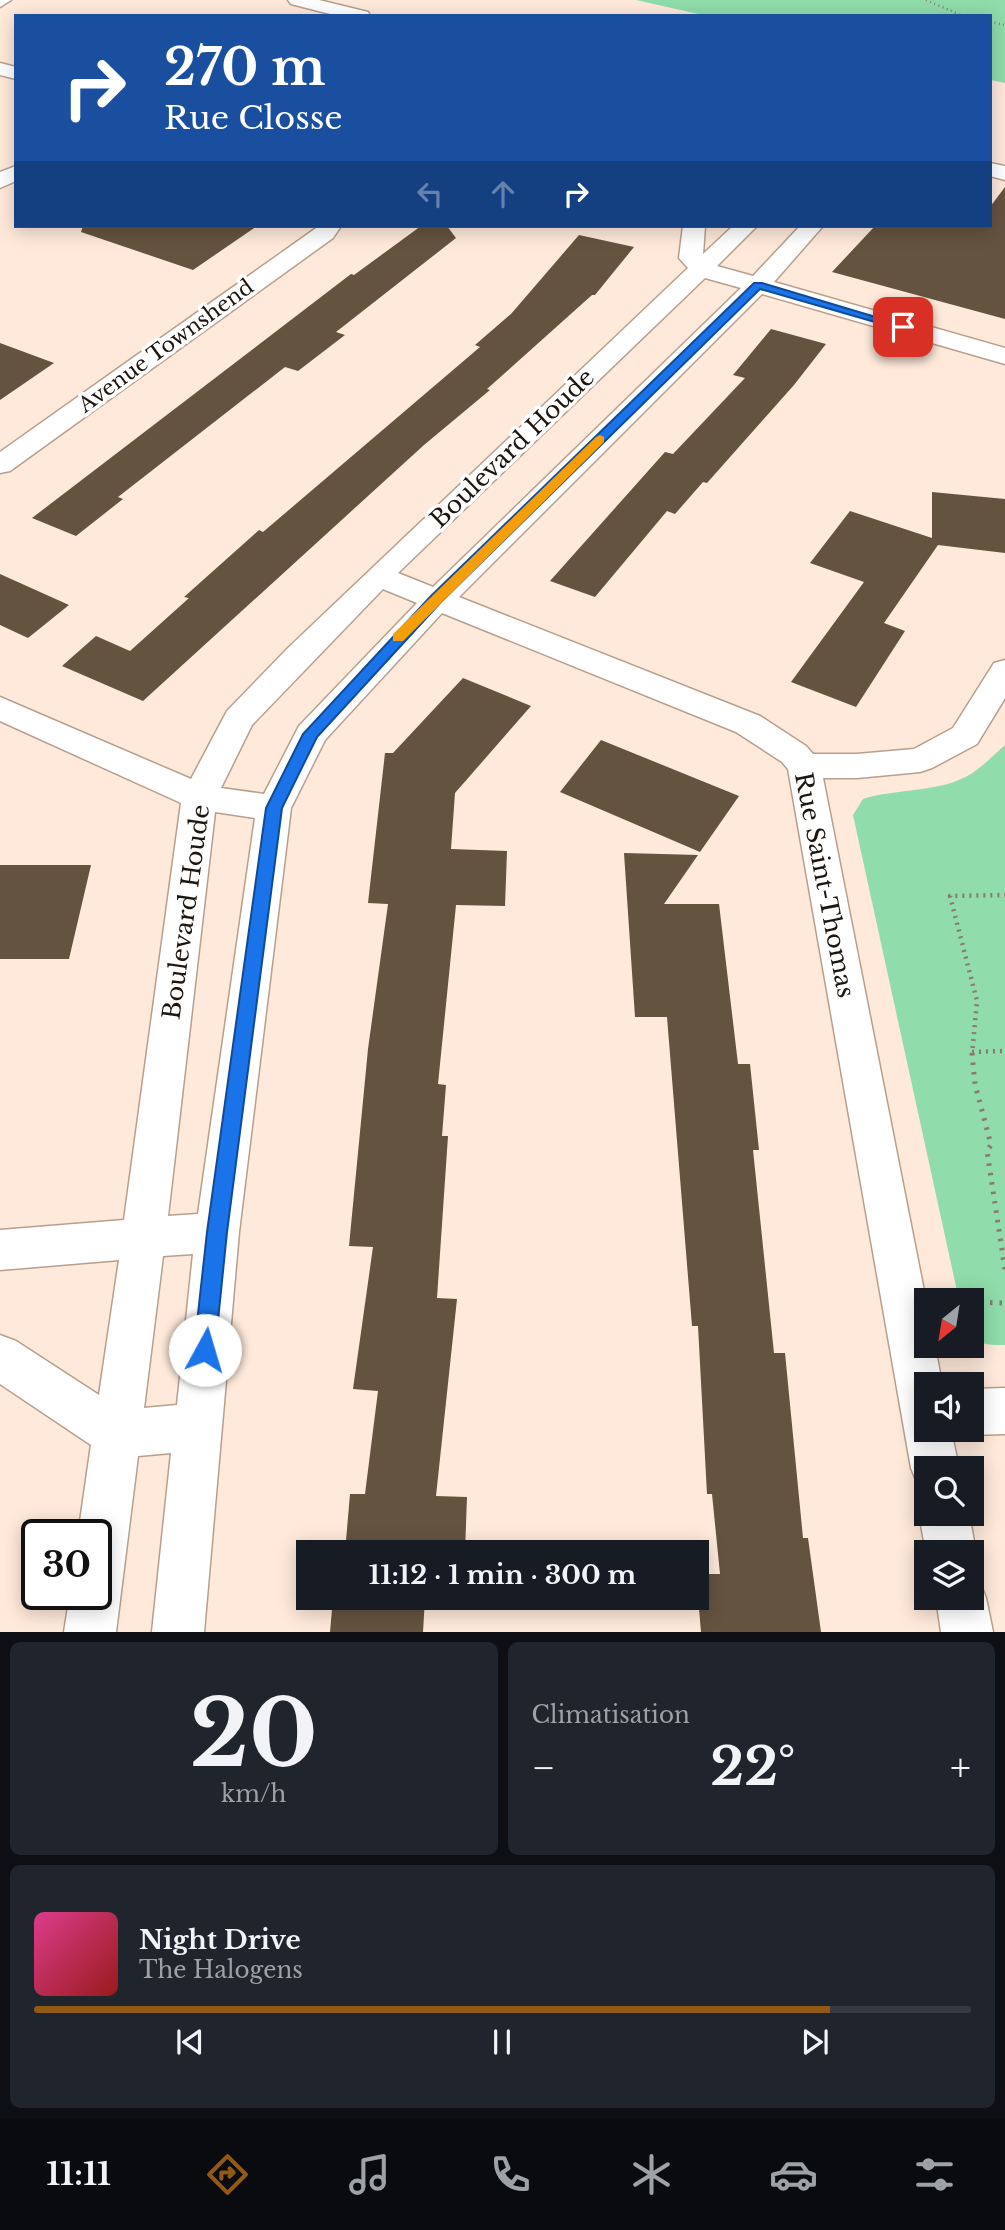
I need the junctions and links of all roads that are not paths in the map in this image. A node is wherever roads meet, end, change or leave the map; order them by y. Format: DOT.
graph roads {
  1 [pos="297,0"];
  2 [pos="353,14"];
  3 [pos="329,228"];
  4 [pos="694,228"];
  5 [pos="744,228"];
  6 [pos="810,228"];
  7 [pos="701,269"];
  8 [pos="758,285"];
  9 [pos="1005,356"];
  10 [pos="0,465"];
  11 [pos="378,576"];
  12 [pos="436,599"];
  13 [pos="1005,671"];
  14 [pos="0,708"];
  15 [pos="804,766"];
  16 [pos="200,797"];
  17 [pos="274,808"];
  18 [pos="217,1232"];
  19 [pos="144,1236"];
  20 [pos="0,1250"];
  21 [pos="0,1357"];
  22 [pos="916,1372"];
  23 [pos="1005,1411"];
  24 [pos="984,1412"];
  25 [pos="198,1427"];
  26 [pos="117,1434"];
  27 [pos="105,1519"];
  28 [pos="93,1610"];
  29 [pos="963,1610"];
  30 [pos="90,1632"];
  31 [pos="178,1632"];
  32 [pos="967,1632"];
  1 -- 2 [label="street"];
  3 -- 10 [label="street, Avenue Townshend"];
  4 -- 7 [label="street"];
  5 -- 7 [label="street, Boulevard Houde"];
  6 -- 8 [label="street"];
  7 -- 8 [label="street"];
  7 -- 11 [label="street, Boulevard Houde"];
  8 -- 9 [label="street"];
  8 -- 12 [label="street"];
  11 -- 12 [label="street, Rue Saint-Thomas"];
  11 -- 16 [label="street, Boulevard Houde"];
  12 -- 15 [label="street, Rue Saint-Thomas"];
  12 -- 17 [label="street"];
  13 -- 15 [label="street"];
  14 -- 16 [label="street"];
  15 -- 22 [label="street, Rue Saint-Thomas"];
  16 -- 17 [label="street"];
  16 -- 19 [label="street, Boulevard Houde"];
  17 -- 18 [label="street"];
  18 -- 19 [label="street"];
  18 -- 25 [label="street"];
  19 -- 20 [label="street"];
  19 -- 26 [label="street, Boulevard Houde"];
  21 -- 26 [label="street"];
  23 -- 24 [label="street"];
  25 -- 26 [label="street"];
  25 -- 31 [label="street"];
  26 -- 27 [label="street, Boulevard Houde"];
  28 -- 30 [label="street"];
  29 -- 32 [label="street"];
}
